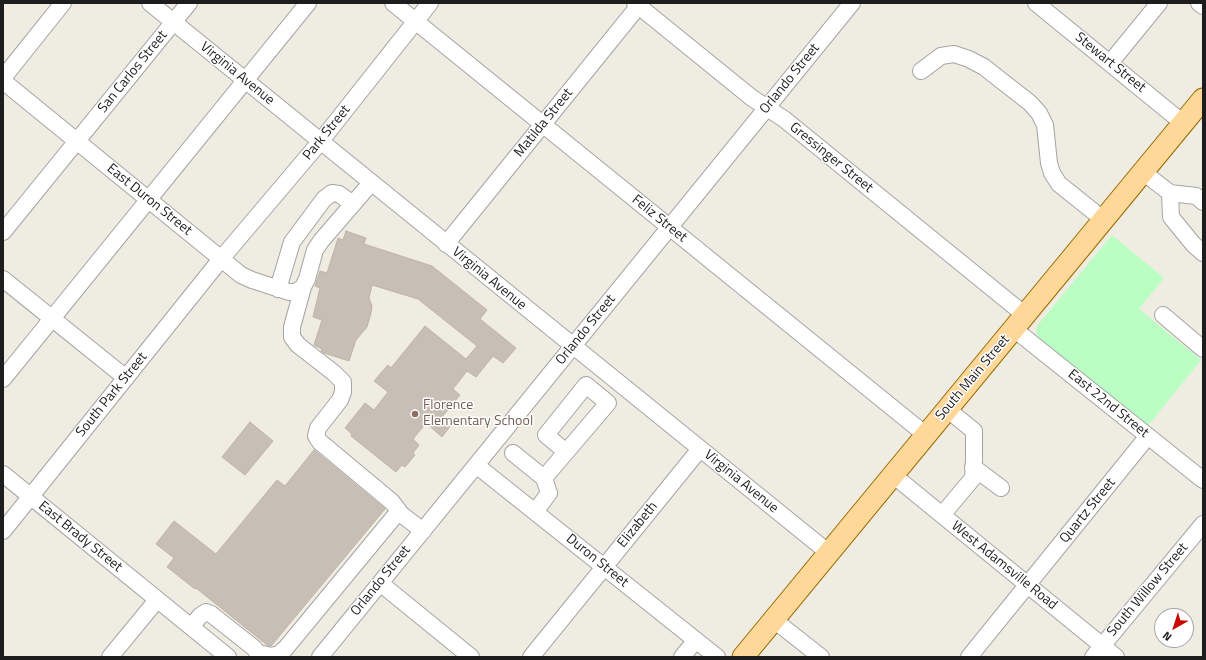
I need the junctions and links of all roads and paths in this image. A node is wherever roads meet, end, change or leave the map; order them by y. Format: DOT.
graph roads {
  1 [pos="63,3"];
  2 [pos="150,3"];
  3 [pos="189,3"];
  4 [pos="308,3"];
  5 [pos="393,3"];
  6 [pos="430,3"];
  7 [pos="852,3"];
  8 [pos="1160,3"];
  9 [pos="1199,3"];
  10 [pos="639,4"];
  11 [pos="1042,5"];
  12 [pos="1203,6"];
  13 [pos="415,21"];
  14 [pos="174,22"];
  15 [pos="1110,64"];
  16 [pos="921,71"];
  17 [pos="3,78"];
  18 [pos="3,81"];
  19 [pos="246,81"];
  20 [pos="1203,99"];
  21 [pos="767,108"];
  22 [pos="1183,123"];
  23 [pos="543,124"];
  24 [pos="77,142"];
  25 [pos="320,142"];
  26 [pos="1143,172"];
  27 [pos="371,183"];
  28 [pos="1170,193"];
  29 [pos="149,200"];
  30 [pos="1203,202"];
  31 [pos="352,204"];
  32 [pos="1104,220"];
  33 [pos="670,227"];
  34 [pos="3,232"];
  35 [pos="446,244"];
  36 [pos="1203,253"];
  37 [pos="221,260"];
  38 [pos="3,279"];
  39 [pos="303,287"];
  40 [pos="278,288"];
  41 [pos="1163,315"];
  42 [pos="52,318"];
  43 [pos="1019,322"];
  44 [pos="573,347"];
  45 [pos="1203,349"];
  46 [pos="126,378"];
  47 [pos="3,379"];
  48 [pos="630,393"];
  49 [pos="608,403"];
  50 [pos="947,409"];
  51 [pos="926,435"];
  52 [pos="1148,436"];
  53 [pos="700,449"];
  54 [pos="566,452"];
  55 [pos="513,453"];
  56 [pos="476,465"];
  57 [pos="973,467"];
  58 [pos="3,474"];
  59 [pos="893,475"];
  60 [pos="544,478"];
  61 [pos="1203,479"];
  62 [pos="1001,488"];
  63 [pos="31,496"];
  64 [pos="534,512"];
  65 [pos="401,514"];
  66 [pos="942,515"];
  67 [pos="1203,524"];
  68 [pos="3,531"];
  69 [pos="423,531"];
  70 [pos="829,553"];
  71 [pos="604,567"];
  72 [pos="380,583"];
  73 [pos="1028,585"];
  74 [pos="157,600"];
  75 [pos="774,620"];
  76 [pos="191,627"];
  77 [pos="696,640"];
  78 [pos="1097,651"];
  79 [pos="258,655"];
  80 [pos="110,657"];
  81 [pos="228,657"];
  82 [pos="320,657"];
  83 [pos="471,657"];
  84 [pos="531,657"];
  85 [pos="682,657"];
  86 [pos="718,657"];
  87 [pos="743,657"];
  88 [pos="821,657"];
  89 [pos="969,657"];
  90 [pos="1116,657"];
  1 -- 17 [label="street"];
  2 -- 14 [label="street, Virginia Avenue"];
  3 -- 14 [label="street, San Carlos Street"];
  4 -- 19 [label="street"];
  5 -- 13 [label="street, Feliz Street"];
  6 -- 13 [label="street, Park Street"];
  7 -- 21 [label="street, Orlando Street"];
  8 -- 15 [label="street"];
  9 -- 12 [label="street"];
  10 -- 21 [label="street, Gressinger Street"];
  10 -- 23 [label="street, Matilda Street"];
  11 -- 15 [label="street, Stewart Street"];
  13 -- 23 [label="street, Feliz Street"];
  13 -- 25 [label="street, Park Street"];
  14 -- 19 [label="street, Virginia Avenue"];
  14 -- 24 [label="street, San Carlos Street"];
  15 -- 22 [label="street, Stewart Street"];
  16 -- 32 [label="street"];
  18 -- 24 [label="street"];
  19 -- 25 [label="street, Virginia Avenue"];
  19 -- 29 [label="street"];
  20 -- 22 [label="main road, South Main Street"];
  21 -- 33 [label="street, Orlando Street"];
  21 -- 43 [label="street, Gressinger Street"];
  22 -- 26 [label="main road, South Main Street"];
  23 -- 33 [label="street, Feliz Street"];
  23 -- 35 [label="street, Matilda Street"];
  24 -- 29 [label="street, East Duron Street"];
  24 -- 34 [label="street, San Carlos Street"];
  25 -- 27 [label="street, Virginia Avenue"];
  25 -- 37 [label="street, Park Street"];
  26 -- 28 [label="street"];
  26 -- 32 [label="main road, South Main Street"];
  27 -- 31 [label="street"];
  27 -- 35 [label="street, Virginia Avenue"];
  28 -- 30 [label="street"];
  28 -- 36 [label="street"];
  29 -- 37 [label="street, East Duron Street"];
  29 -- 42 [label="street"];
  31 -- 39 [label="street"];
  31 -- 40 [label="street"];
  32 -- 43 [label="main road, South Main Street"];
  33 -- 44 [label="street, Orlando Street"];
  33 -- 51 [label="street, Feliz Street"];
  35 -- 44 [label="street, Virginia Avenue"];
  37 -- 40 [label="street, East Duron Street"];
  37 -- 46 [label="street, South Park Street"];
  38 -- 42 [label="street"];
  39 -- 40 [label="street, East Duron Street"];
  39 -- 65 [label="street"];
  41 -- 45 [label="street"];
  42 -- 46 [label="street"];
  42 -- 47 [label="street"];
  43 -- 50 [label="main road, South Main Street"];
  43 -- 52 [label="street, East 22nd Street"];
  44 -- 48 [label="street, Virginia Avenue"];
  44 -- 56 [label="street, Orlando Street"];
  46 -- 63 [label="street, South Park Street"];
  48 -- 49 [label="street"];
  48 -- 53 [label="street, Virginia Avenue"];
  49 -- 54 [label="street"];
  49 -- 54 [label="street"];
  50 -- 51 [label="main road, South Main Street"];
  50 -- 57 [label="street"];
  51 -- 59 [label="main road, South Main Street"];
  52 -- 61 [label="street, East 22nd Street"];
  52 -- 73 [label="street, Quartz Street"];
  53 -- 70 [label="street, Virginia Avenue"];
  53 -- 71 [label="street, Elizabeth"];
  54 -- 60 [label="street"];
  55 -- 60 [label="street"];
  56 -- 64 [label="street, Duron Street"];
  56 -- 69 [label="street, Orlando Street"];
  57 -- 62 [label="street"];
  57 -- 66 [label="street"];
  58 -- 63 [label="street, East Brady Street"];
  59 -- 66 [label="street, West Adamsville Road"];
  59 -- 70 [label="main road, South Main Street"];
  60 -- 64 [label="street"];
  63 -- 68 [label="street, South Park Street"];
  63 -- 74 [label="street, East Brady Street"];
  64 -- 71 [label="street, Duron Street"];
  65 -- 69 [label="street"];
  65 -- 79 [label="street"];
  66 -- 73 [label="street, West Adamsville Road"];
  67 -- 78 [label="street, South Willow Street"];
  69 -- 72 [label="street, Orlando Street"];
  70 -- 75 [label="main road, South Main Street"];
  71 -- 77 [label="street, Duron Street"];
  71 -- 84 [label="street, Elizabeth"];
  72 -- 82 [label="street, Orlando Street"];
  72 -- 83 [label="street"];
  73 -- 78 [label="street, West Adamsville Road"];
  73 -- 89 [label="street, Quartz Street"];
  74 -- 76 [label="street, East Brady Street"];
  74 -- 80 [label="street"];
  75 -- 87 [label="main road, South Main Street"];
  75 -- 88 [label="street"];
  76 -- 79 [label="street"];
  76 -- 81 [label="street, East Brady Street"];
  77 -- 85 [label="street"];
  77 -- 86 [label="street, Duron Street"];
  78 -- 90 [label="street, West Adamsville Road"];
}
